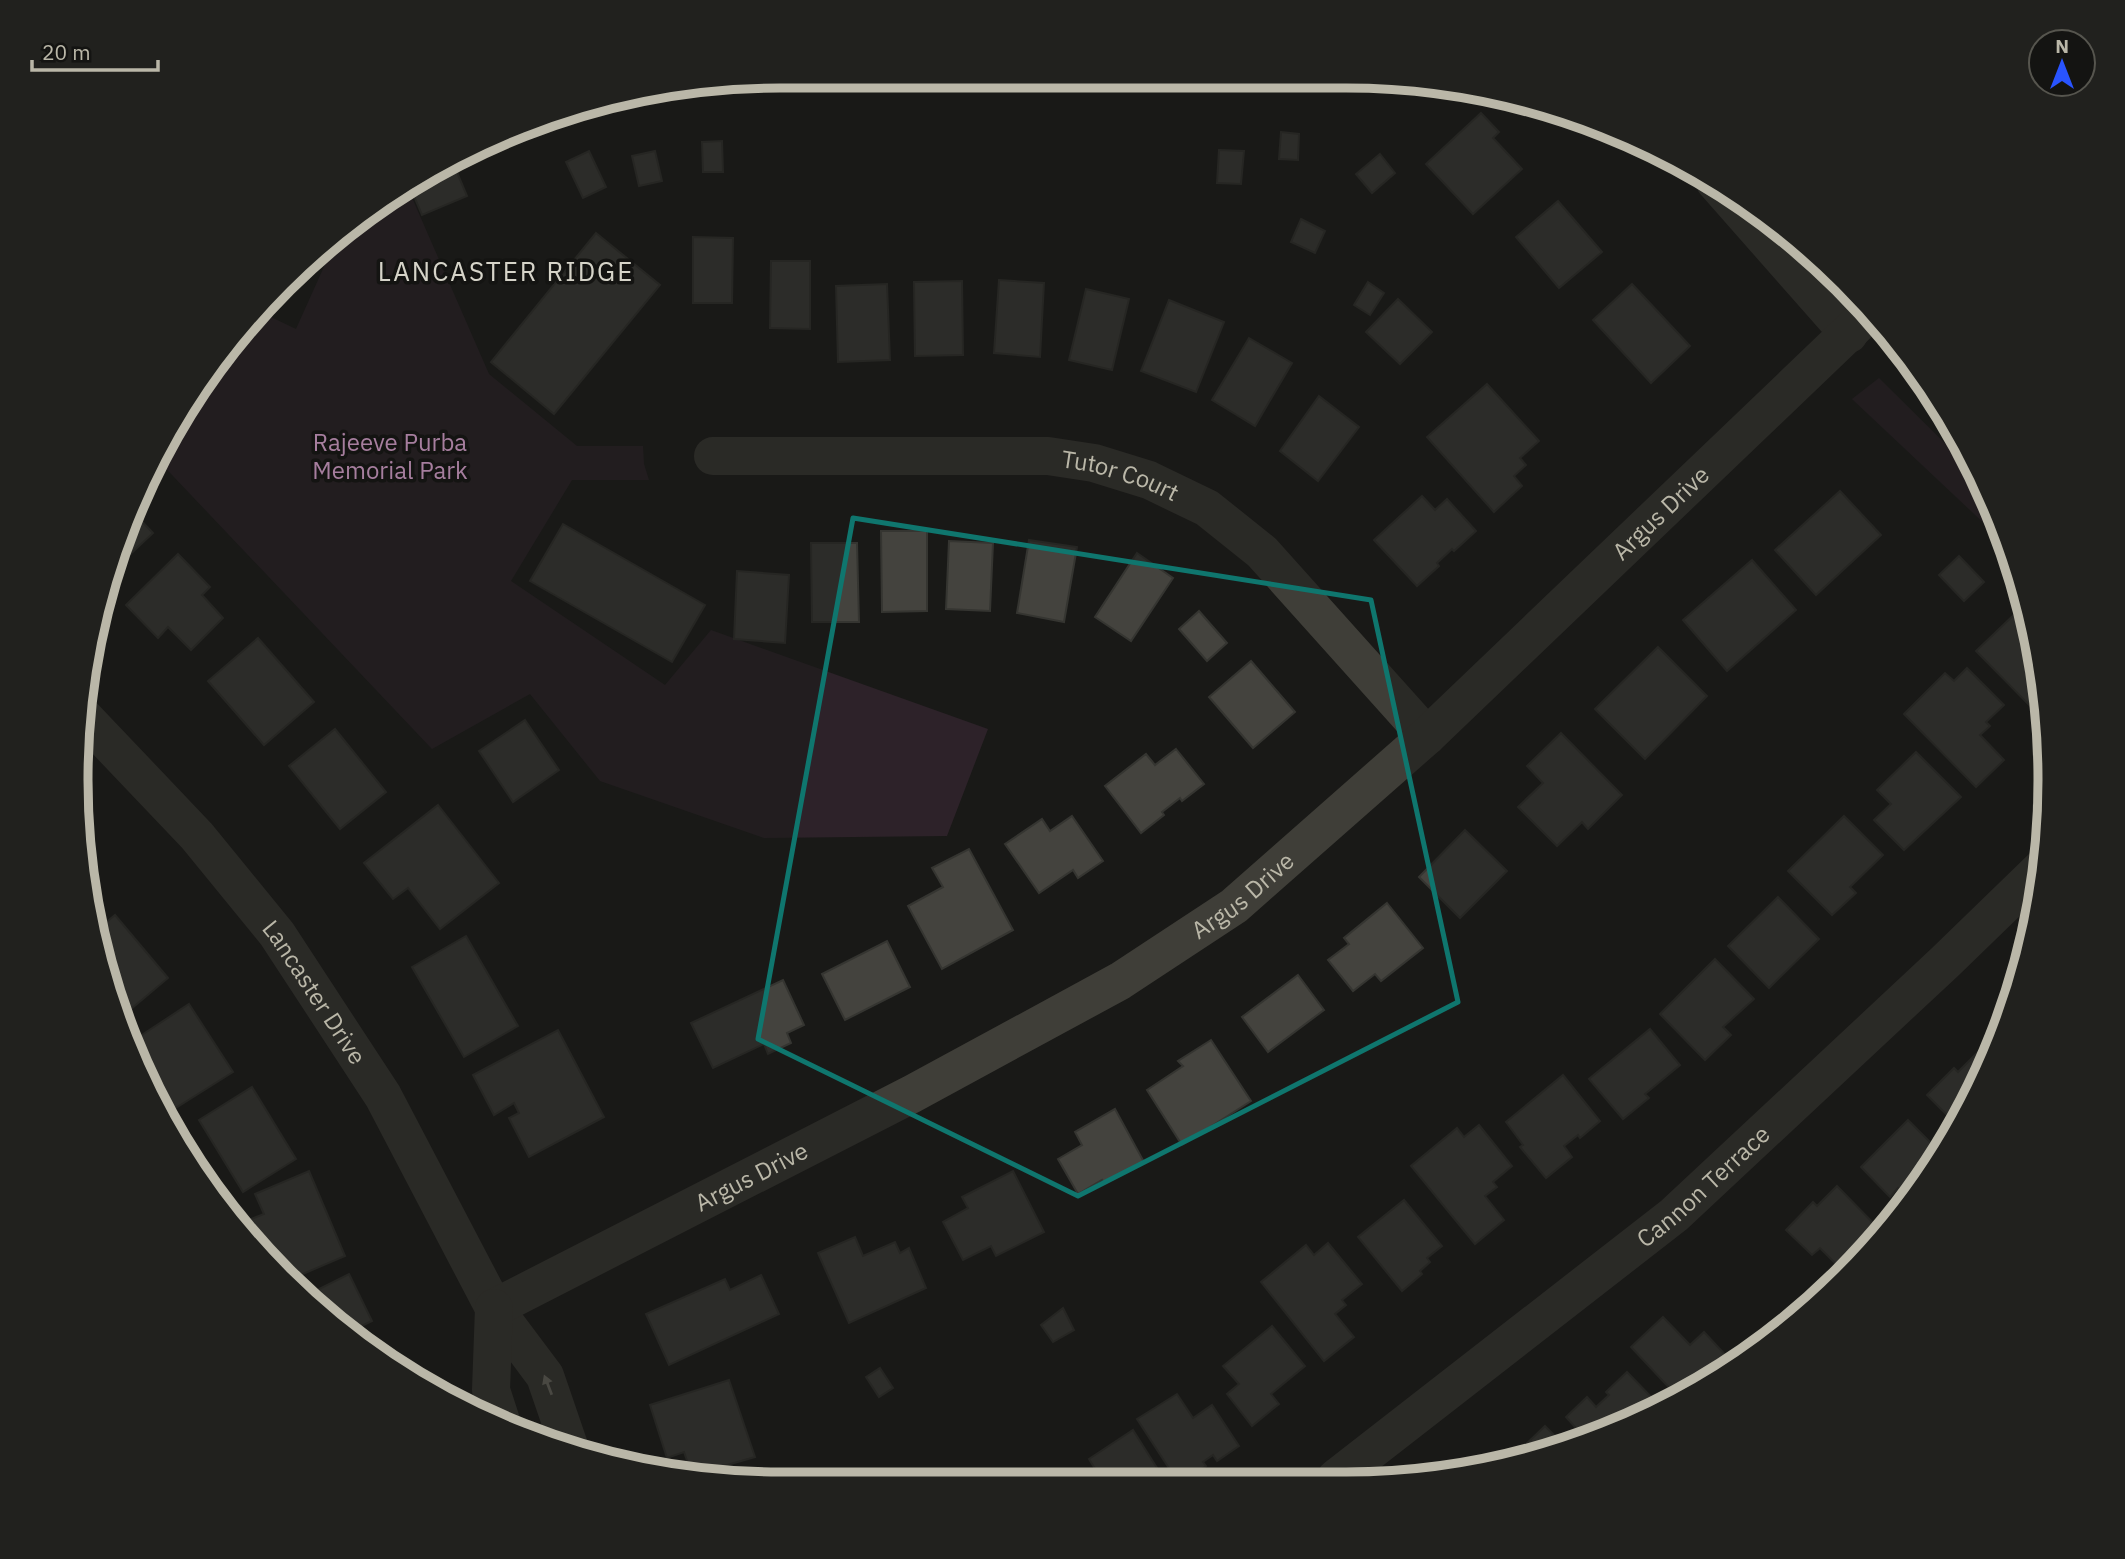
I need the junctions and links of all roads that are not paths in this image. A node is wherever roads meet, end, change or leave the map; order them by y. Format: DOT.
graph roads {
  1 [pos="1756,223"];
  2 [pos="1859,323"];
  3 [pos="713,456"];
  4 [pos="90,723"];
  5 [pos="1427,736"];
  6 [pos="2030,879"];
  7 [pos="494,1308"];
  8 [pos="498,1411"];
  9 [pos="566,1438"];
  10 [pos="1344,1472"];
  1 -- 2 [label="street"];
  2 -- 5 [label="street, Argus Drive"];
  3 -- 5 [label="street, Tutor Court"];
  4 -- 7 [label="street, Lancaster Drive"];
  5 -- 7 [label="street, Argus Drive"];
  6 -- 10 [label="street, Cannon Terrace"];
  7 -- 8 [label="street, Lancaster Drive"];
  9 -- 7 [label="street, Lancaster Drive, one-way"];
}
